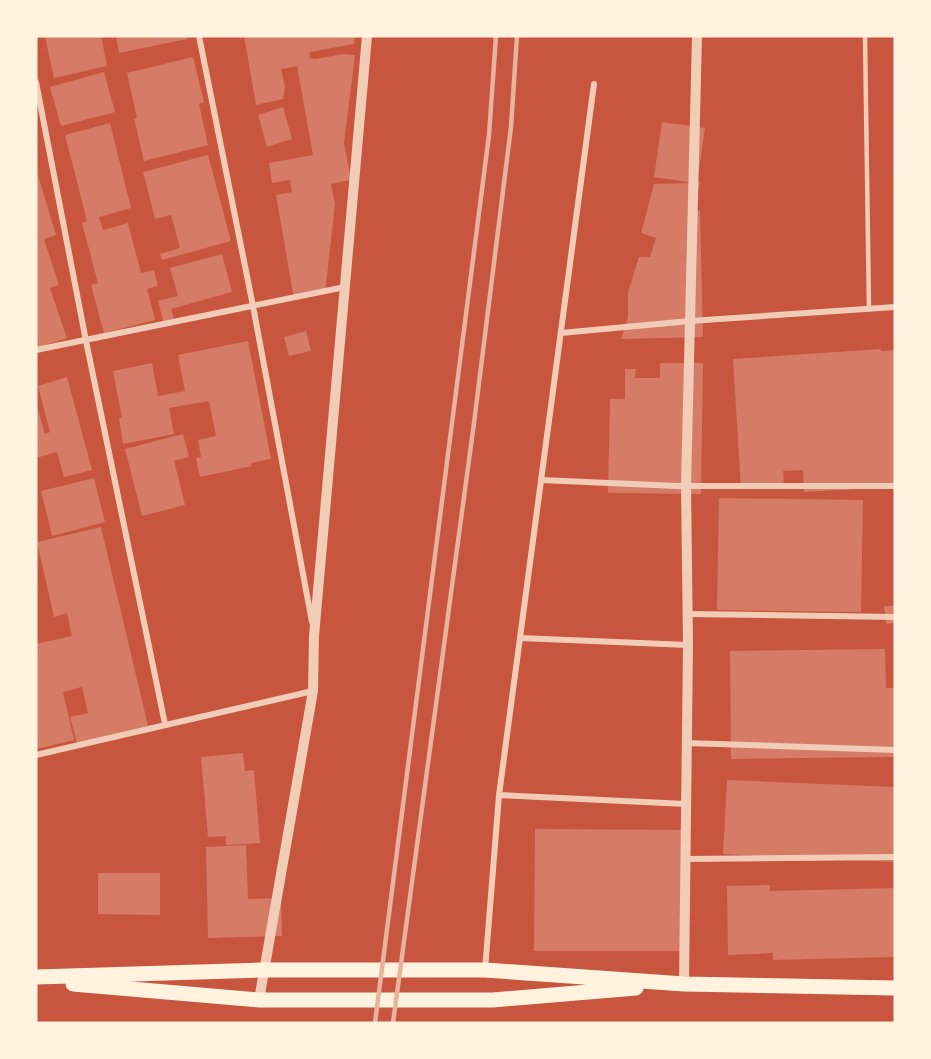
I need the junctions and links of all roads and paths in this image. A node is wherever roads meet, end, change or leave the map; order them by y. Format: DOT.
graph roads {
  1 [pos="199,36"];
  2 [pos="367,36"];
  3 [pos="697,36"];
  4 [pos="865,36"];
  5 [pos="36,81"];
  6 [pos="594,84"];
  7 [pos="345,287"];
  8 [pos="253,306"];
  9 [pos="895,307"];
  10 [pos="869,309"];
  11 [pos="690,321"];
  12 [pos="561,333"];
  13 [pos="86,340"];
  14 [pos="36,350"];
  15 [pos="542,480"];
  16 [pos="687,486"];
  17 [pos="895,486"];
  18 [pos="687,614"];
  19 [pos="895,617"];
  20 [pos="314,636"];
  21 [pos="520,638"];
  22 [pos="688,645"];
  23 [pos="313,692"];
  24 [pos="165,724"];
  25 [pos="685,743"];
  26 [pos="895,750"];
  27 [pos="36,754"];
  28 [pos="499,795"];
  29 [pos="686,804"];
  30 [pos="895,857"];
  31 [pos="686,859"];
  32 [pos="264,970"];
  33 [pos="485,970"];
  34 [pos="36,979"];
  35 [pos="684,984"];
  36 [pos="895,988"];
  37 [pos="258,1000"];
  1 -- 8 [label="street"];
  2 -- 7 [label="street"];
  3 -- 11 [label="street"];
  4 -- 10 [label="lane"];
  5 -- 13 [label="street"];
  6 -- 12 [label="street"];
  7 -- 8 [label="street"];
  7 -- 20 [label="street"];
  8 -- 13 [label="street"];
  8 -- 20 [label="street"];
  9 -- 10 [label="street"];
  10 -- 11 [label="street"];
  11 -- 12 [label="street"];
  11 -- 16 [label="street"];
  12 -- 15 [label="street"];
  13 -- 14 [label="street"];
  13 -- 24 [label="street"];
  15 -- 16 [label="street"];
  15 -- 21 [label="street"];
  16 -- 17 [label="street"];
  16 -- 18 [label="street"];
  18 -- 19 [label="street"];
  18 -- 22 [label="street"];
  20 -- 23 [label="street"];
  21 -- 22 [label="street"];
  21 -- 28 [label="street"];
  22 -- 25 [label="street"];
  23 -- 24 [label="street"];
  23 -- 32 [label="street"];
  24 -- 27 [label="street"];
  25 -- 26 [label="street"];
  25 -- 29 [label="street"];
  28 -- 29 [label="street"];
  28 -- 33 [label="street"];
  29 -- 31 [label="street"];
  30 -- 31 [label="street"];
  31 -- 35 [label="street"];
  32 -- 33 [label="main road"];
  32 -- 34 [label="main road"];
  32 -- 37 [label="street"];
  33 -- 35 [label="main road"];
  34 -- 37 [label="main road"];
  35 -- 36 [label="main road"];
  35 -- 37 [label="main road"];
}
